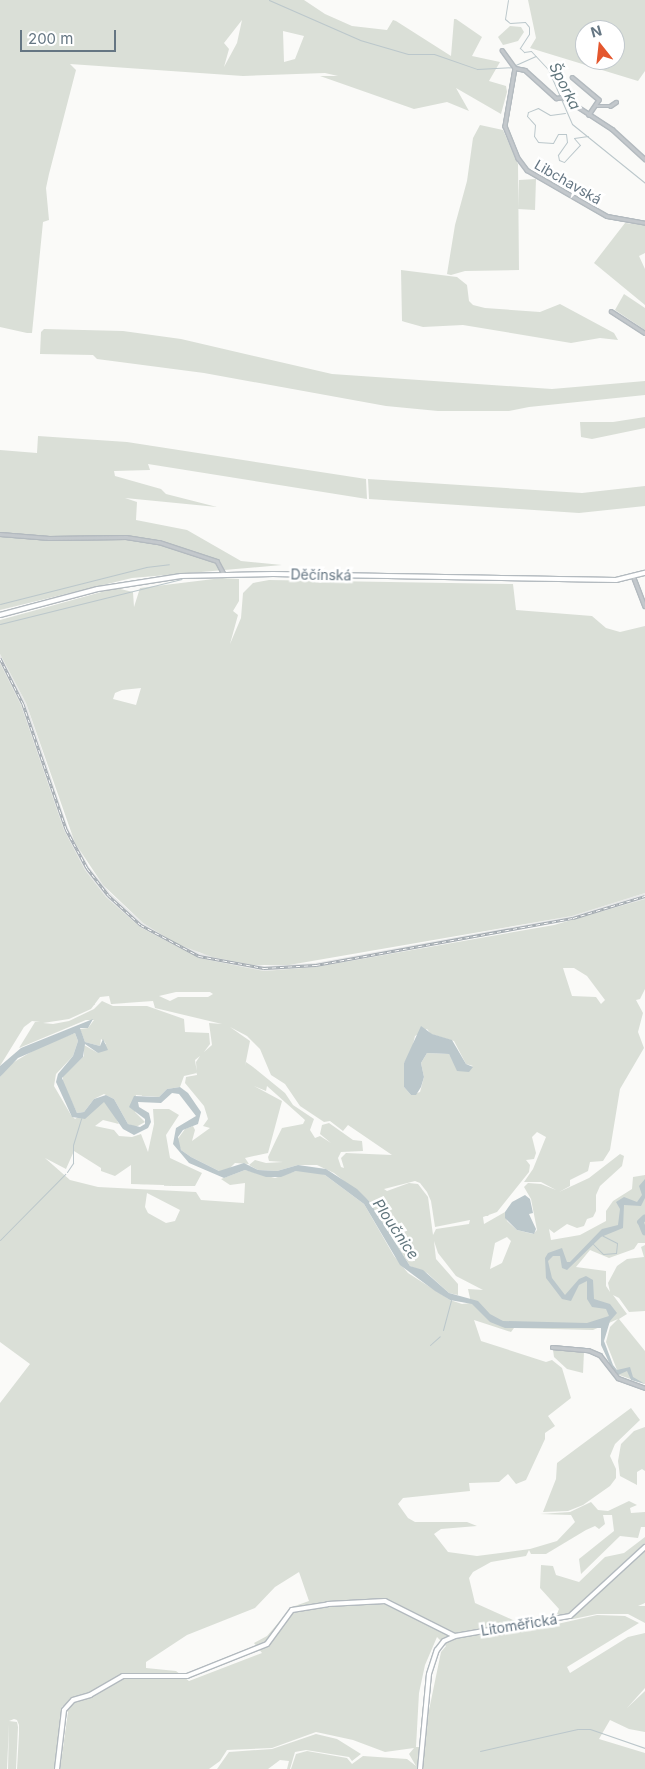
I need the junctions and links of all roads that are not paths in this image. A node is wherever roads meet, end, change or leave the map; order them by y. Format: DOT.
graph roads {
  1 [pos="502,50"];
  2 [pos="514,66"];
  3 [pos="572,77"];
  4 [pos="616,102"];
  5 [pos="597,106"];
  6 [pos="589,115"];
  7 [pos="645,159"];
  8 [pos="645,223"];
  9 [pos="611,311"];
  10 [pos="645,333"];
  11 [pos="0,534"];
  12 [pos="645,573"];
  13 [pos="224,574"];
  14 [pos="634,578"];
  15 [pos="645,606"];
  16 [pos="0,615"];
  17 [pos="552,1347"];
  18 [pos="645,1388"];
  19 [pos="645,1547"];
  20 [pos="455,1636"];
  21 [pos="57,1769"];
  22 [pos="420,1769"];
  1 -- 2 [label="street"];
  2 -- 6 [label="street"];
  2 -- 8 [label="street, Libchavská"];
  3 -- 5 [label="street"];
  4 -- 5 [label="street"];
  5 -- 6 [label="street"];
  6 -- 7 [label="street"];
  9 -- 10 [label="street"];
  11 -- 13 [label="street"];
  12 -- 14 [label="street, Děčínská"];
  13 -- 14 [label="street, Děčínská"];
  13 -- 16 [label="street, Děčínská"];
  14 -- 15 [label="street"];
  17 -- 18 [label="street"];
  19 -- 20 [label="street, Litoměřická"];
  20 -- 21 [label="street"];
  20 -- 22 [label="street"];
}
